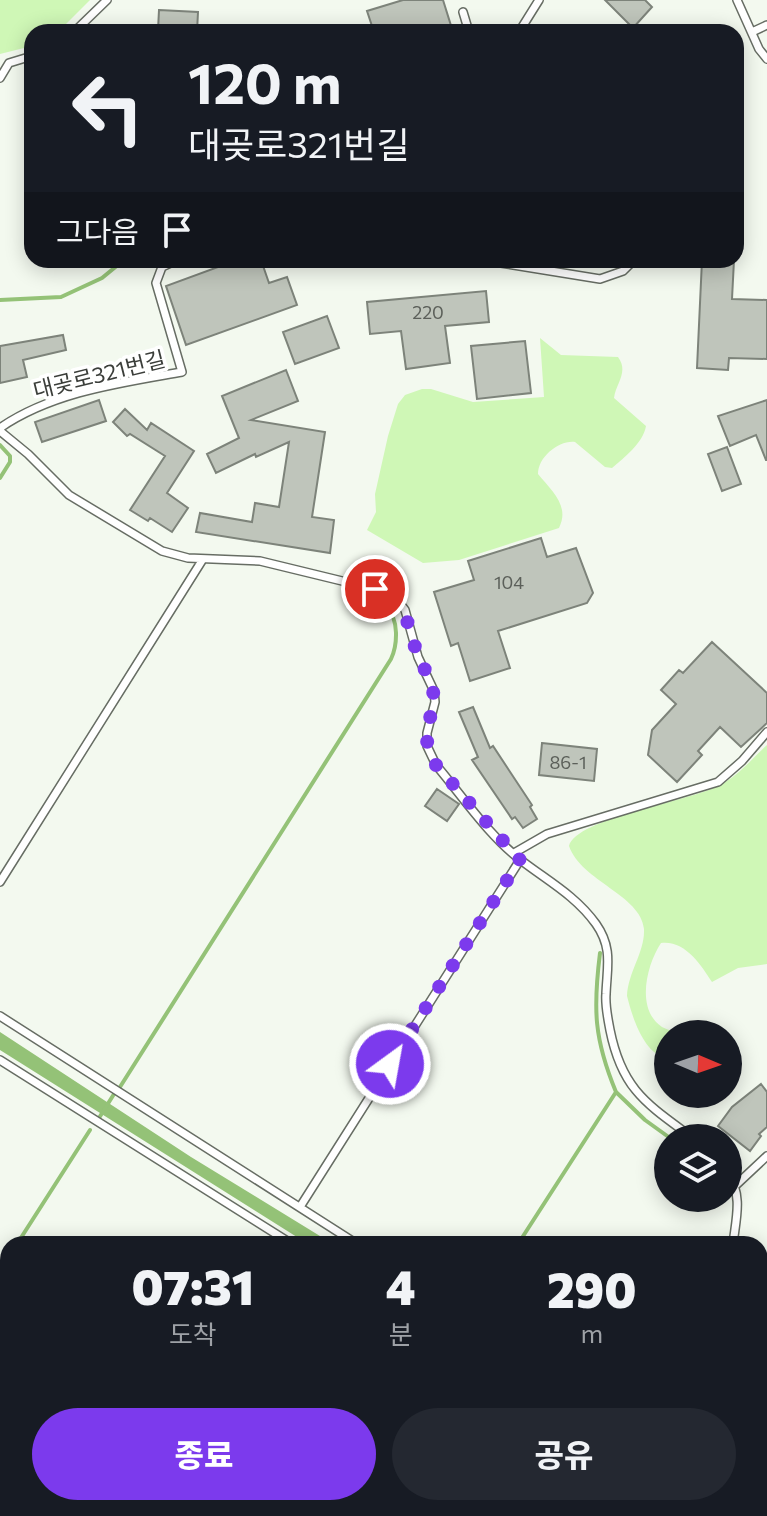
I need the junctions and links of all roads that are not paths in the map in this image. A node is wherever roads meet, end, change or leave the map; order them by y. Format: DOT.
graph roads {
  1 [pos="107,0"];
  2 [pos="539,0"];
  3 [pos="737,0"];
  4 [pos="463,12"];
  5 [pos="82,24"];
  6 [pos="467,24"];
  7 [pos="524,24"];
  8 [pos="767,25"];
  9 [pos="752,32"];
  10 [pos="24,58"];
  11 [pos="767,59"];
  12 [pos="0,78"];
  13 [pos="162,268"];
  14 [pos="532,268"];
  15 [pos="626,268"];
  16 [pos="0,430"];
  17 [pos="203,559"];
  18 [pos="767,732"];
  19 [pos="517,856"];
  20 [pos="0,882"];
  21 [pos="0,1016"];
  22 [pos="0,1060"];
  23 [pos="674,1124"];
  24 [pos="767,1156"];
  25 [pos="742,1179"];
  26 [pos="300,1207"];
  27 [pos="737,1212"];
  28 [pos="272,1236"];
  29 [pos="345,1236"];
  30 [pos="734,1236"];
  1 -- 5 [label="lane"];
  2 -- 7 [label="lane"];
  3 -- 9 [label="lane"];
  4 -- 6 [label="lane"];
  8 -- 9 [label="lane"];
  9 -- 11 [label="lane"];
  10 -- 12 [label="lane"];
  13 -- 16 [label="lane, 대곶로321번길"];
  14 -- 15 [label="lane"];
  16 -- 17 [label="lane, 대곶로321번길"];
  17 -- 19 [label="lane, 대곶로321번길"];
  17 -- 20 [label="lane"];
  18 -- 19 [label="lane"];
  19 -- 23 [label="lane, 대곶로321번길"];
  19 -- 26 [label="lane"];
  21 -- 26 [label="lane"];
  22 -- 28 [label="lane"];
  24 -- 25 [label="lane"];
  26 -- 29 [label="lane"];
  27 -- 30 [label="lane"];
}
